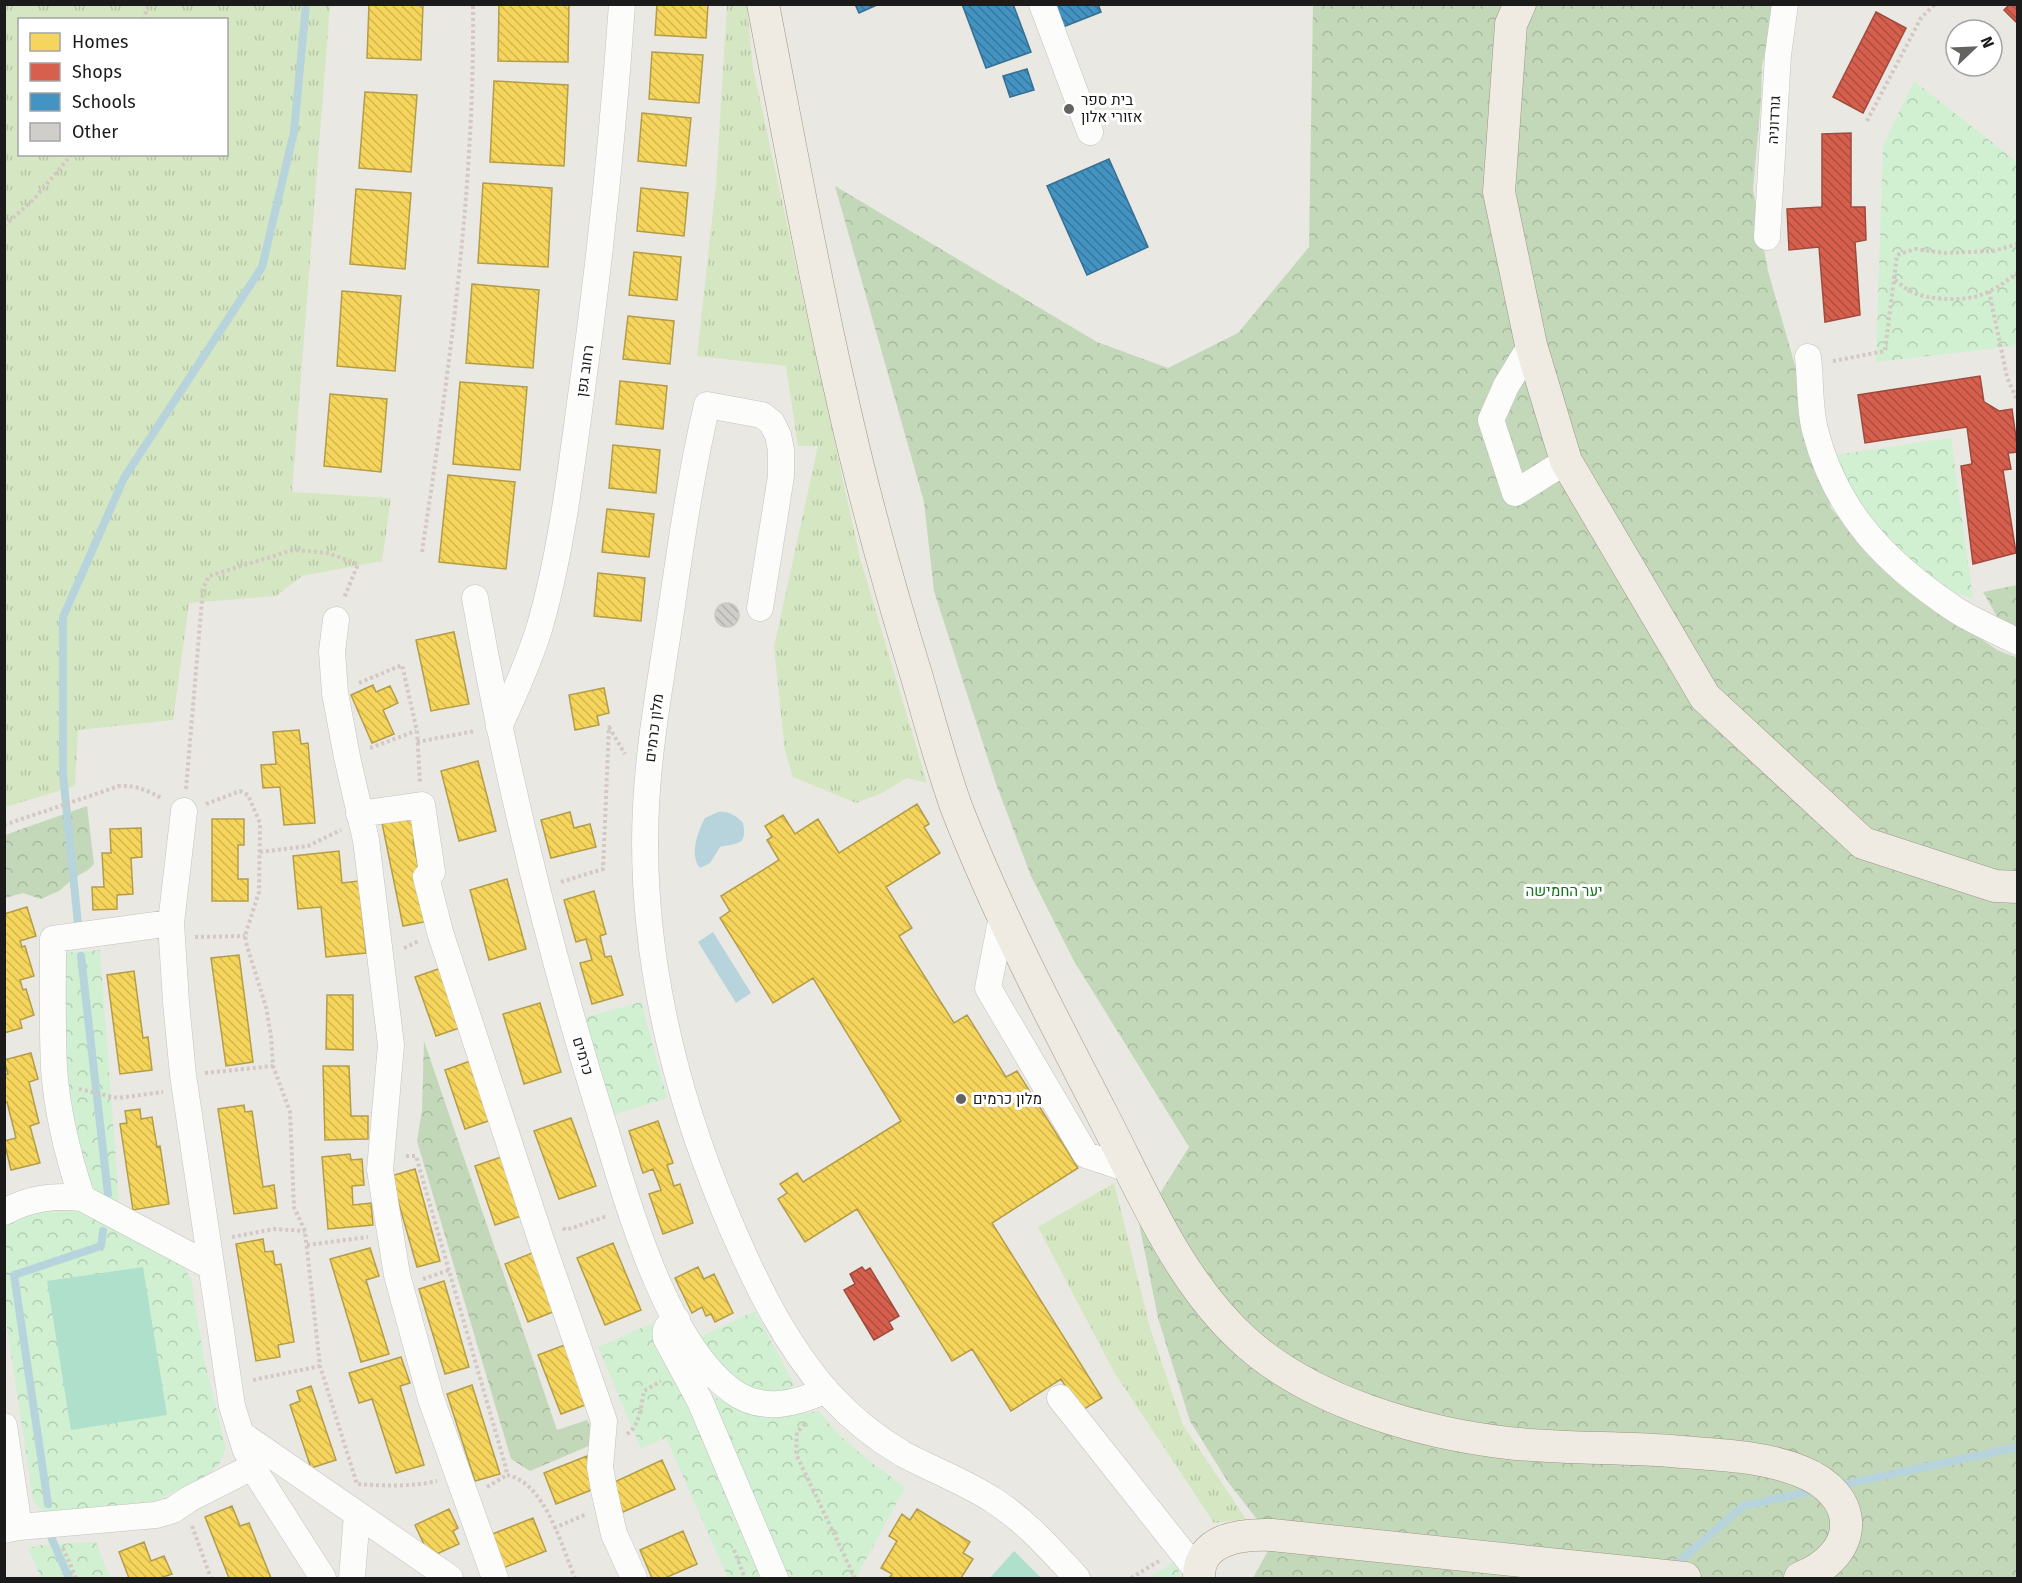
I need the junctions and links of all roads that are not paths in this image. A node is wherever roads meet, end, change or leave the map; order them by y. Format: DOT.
graph roads {
  1 [pos="622,4"];
  2 [pos="763,4"];
  3 [pos="1042,4"];
  4 [pos="1520,4"];
  5 [pos="1785,4"];
  6 [pos="1090,132"];
  7 [pos="1767,237"];
  8 [pos="1531,345"];
  9 [pos="1808,361"];
  10 [pos="1566,461"];
  11 [pos="475,598"];
  12 [pos="760,608"];
  13 [pos="336,620"];
  14 [pos="2018,642"];
  15 [pos="499,727"];
  16 [pos="184,811"];
  17 [pos="361,819"];
  18 [pos="2018,887"];
  19 [pos="1002,916"];
  20 [pos="171,930"];
  21 [pos="1131,1170"];
  22 [pos="82,1198"];
  23 [pos="4,1212"];
  24 [pos="210,1266"];
  25 [pos="677,1320"];
  26 [pos="829,1393"];
  27 [pos="1060,1398"];
  28 [pos="4,1426"];
  29 [pos="241,1434"];
  30 [pos="254,1466"];
  31 [pos="357,1514"];
  32 [pos="12,1528"];
  33 [pos="1192,1566"];
  34 [pos="323,1578"];
  35 [pos="352,1578"];
  36 [pos="450,1578"];
  37 [pos="495,1578"];
  38 [pos="634,1578"];
  39 [pos="775,1578"];
  40 [pos="1077,1578"];
  41 [pos="1686,1578"];
  42 [pos="1800,1578"];
  1 -- 15 [label="street, רחוב גפן"];
  2 -- 19 [label="main road"];
  3 -- 6 [label="street"];
  4 -- 8 [label="main road"];
  5 -- 7 [label="street, גורדוניה"];
  8 -- 10 [label="main road"];
  8 -- 10 [label="street"];
  9 -- 14 [label="street"];
  10 -- 18 [label="main road"];
  11 -- 15 [label="street, כרמים"];
  12 -- 26 [label="street, מלון כרמים"];
  13 -- 17 [label="street"];
  15 -- 25 [label="street, כרמים"];
  16 -- 20 [label="street"];
  17 -- 37 [label="street"];
  17 -- 38 [label="street"];
  19 -- 21 [label="main road"];
  19 -- 21 [label="street"];
  20 -- 22 [label="street"];
  20 -- 24 [label="street"];
  21 -- 42 [label="main road"];
  22 -- 23 [label="street"];
  22 -- 24 [label="street"];
  24 -- 29 [label="street"];
  25 -- 26 [label="street, כרמים"];
  25 -- 39 [label="street"];
  26 -- 40 [label="street, מלון כרמים"];
  27 -- 33 [label="street"];
  28 -- 32 [label="street"];
  29 -- 30 [label="street"];
  29 -- 31 [label="street"];
  30 -- 32 [label="street"];
  30 -- 34 [label="street"];
  31 -- 35 [label="street"];
  31 -- 36 [label="street"];
  33 -- 41 [label="main road"];
}
